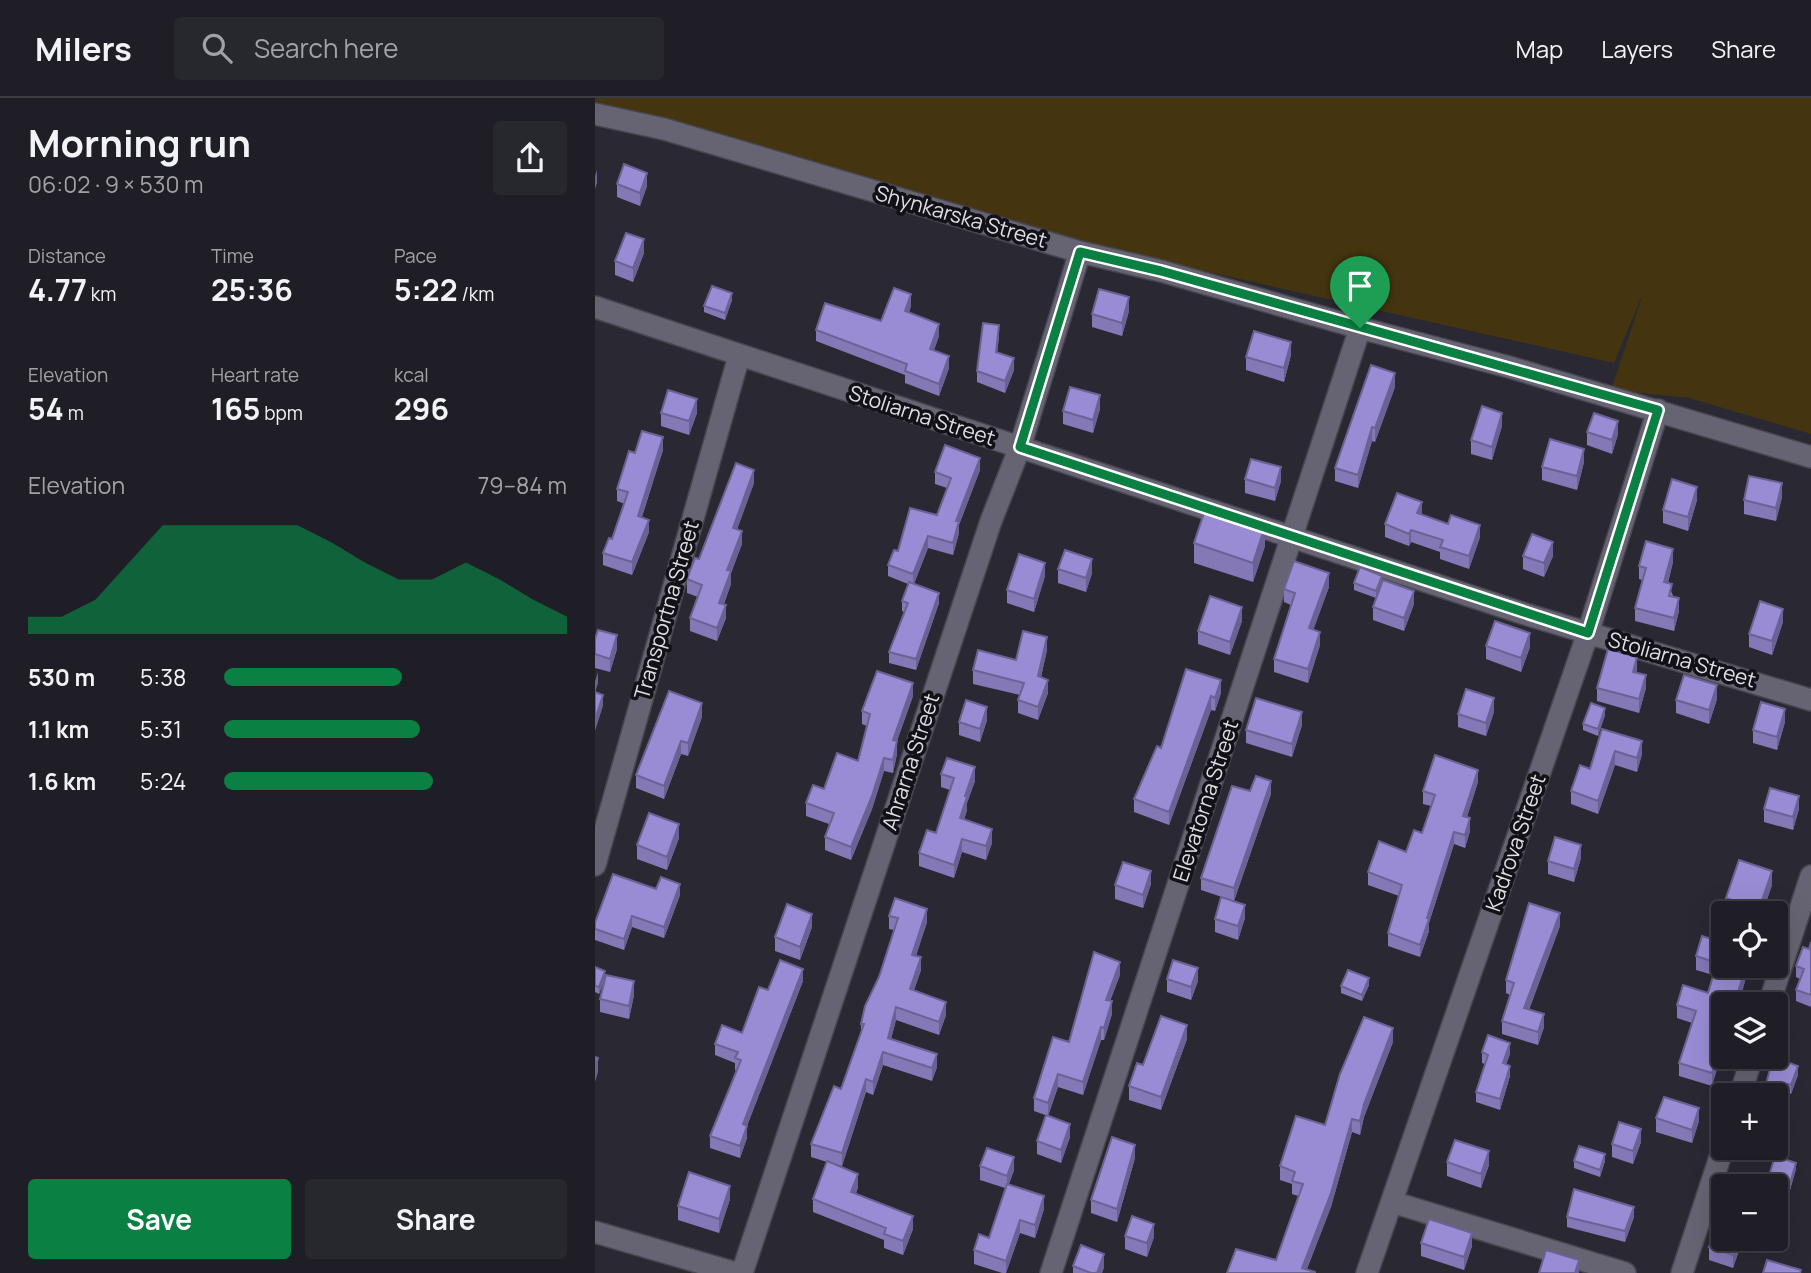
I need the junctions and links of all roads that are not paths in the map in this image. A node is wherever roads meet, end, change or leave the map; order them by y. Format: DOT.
graph roads {
  1 [pos="595,114"];
  2 [pos="1080,252"];
  3 [pos="595,307"];
  4 [pos="1360,328"];
  5 [pos="739,356"];
  6 [pos="1658,410"];
  7 [pos="1020,447"];
  8 [pos="1811,457"];
  9 [pos="1293,537"];
  10 [pos="1588,633"];
  11 [pos="1811,700"];
  12 [pos="595,865"];
  13 [pos="1811,876"];
  14 [pos="1773,992"];
  15 [pos="1719,1160"];
  16 [pos="1392,1202"];
  17 [pos="595,1232"];
  18 [pos="736,1273"];
  19 [pos="742,1273"];
  20 [pos="1051,1273"];
  21 [pos="1367,1273"];
  22 [pos="1625,1273"];
  23 [pos="1682,1273"];
  1 -- 2 [label="street, Shynkarska Street"];
  2 -- 4 [label="street, Shynkarska Street"];
  2 -- 7 [label="street, Ahrarna Street"];
  3 -- 5 [label="street, Stoliarna Street"];
  4 -- 6 [label="street, Shynkarska Street"];
  4 -- 9 [label="street, Elevatorna Street"];
  5 -- 7 [label="street, Stoliarna Street"];
  5 -- 12 [label="street, Transportna Street"];
  6 -- 8 [label="street, Shynkarska Street"];
  6 -- 10 [label="street, Kadrova Street"];
  7 -- 9 [label="street, Stoliarna Street"];
  7 -- 19 [label="street, Ahrarna Street"];
  9 -- 10 [label="street, Stoliarna Street"];
  9 -- 20 [label="street, Elevatorna Street"];
  10 -- 11 [label="street, Stoliarna Street"];
  10 -- 16 [label="street, Kadrova Street"];
  13 -- 14 [label="street"];
  15 -- 23 [label="street"];
  16 -- 21 [label="street, Kadrova Street"];
  16 -- 22 [label="street"];
  17 -- 18 [label="street"];
}
